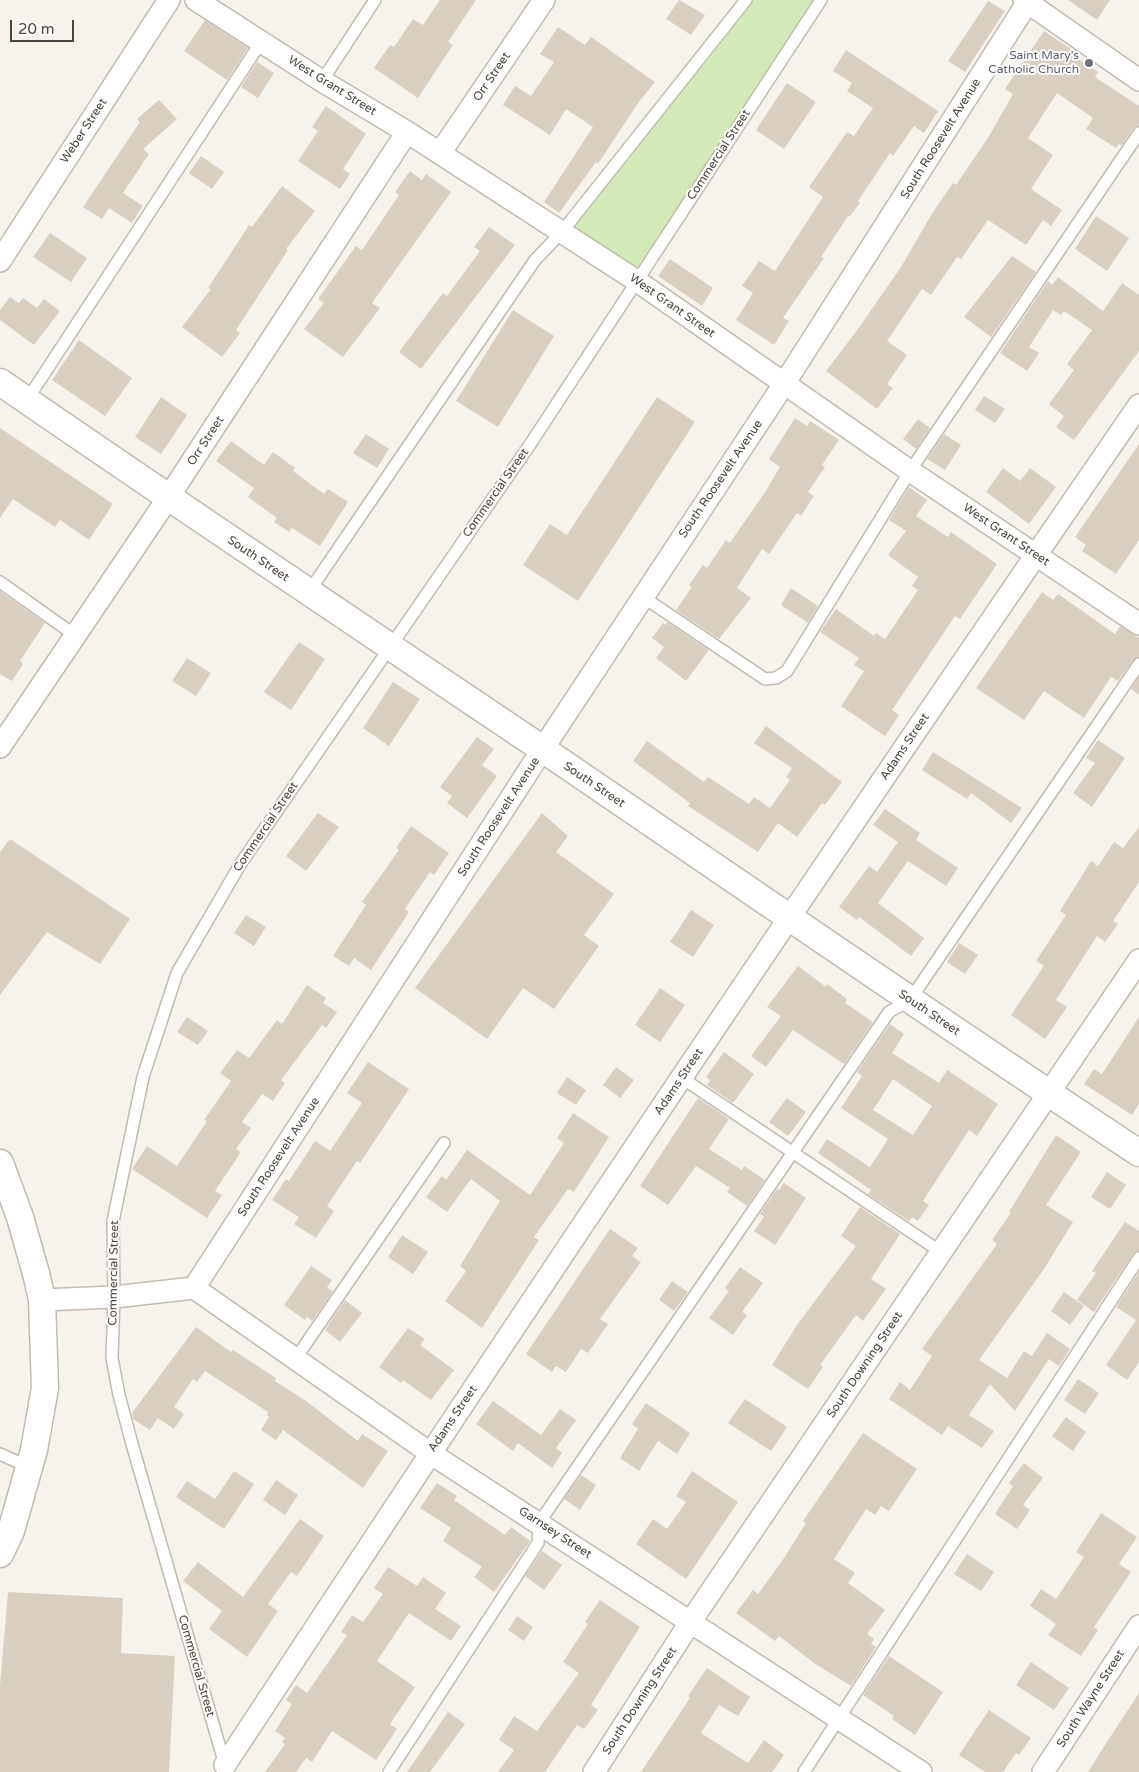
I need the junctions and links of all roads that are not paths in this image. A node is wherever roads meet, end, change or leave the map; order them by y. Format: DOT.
graph roads {
  1 [pos="169,0"];
  2 [pos="196,0"];
  3 [pos="374,0"];
  4 [pos="544,0"];
  5 [pos="746,0"];
  6 [pos="821,0"];
  7 [pos="1027,1"];
  8 [pos="261,42"];
  9 [pos="1139,80"];
  10 [pos="322,81"];
  11 [pos="407,132"];
  12 [pos="1139,133"];
  13 [pos="440,153"];
  14 [pos="561,233"];
  15 [pos="0,261"];
  16 [pos="637,281"];
  17 [pos="0,382"];
  18 [pos="784,384"];
  19 [pos="26,400"];
  20 [pos="1139,404"];
  21 [pos="910,471"];
  22 [pos="168,498"];
  23 [pos="1036,555"];
  24 [pos="0,582"];
  25 [pos="308,592"];
  26 [pos="643,597"];
  27 [pos="1139,624"];
  28 [pos="76,636"];
  29 [pos="390,646"];
  30 [pos="1139,664"];
  31 [pos="0,747"];
  32 [pos="542,750"];
  33 [pos="788,918"];
  34 [pos="1139,960"];
  35 [pos="910,1000"];
  36 [pos="682,1078"];
  37 [pos="1048,1093"];
  38 [pos="444,1143"];
  39 [pos="792,1153"];
  40 [pos="1139,1153"];
  41 [pos="0,1164"];
  42 [pos="941,1252"];
  43 [pos="1139,1258"];
  44 [pos="194,1288"];
  45 [pos="114,1297"];
  46 [pos="42,1300"];
  47 [pos="296,1358"];
  48 [pos="430,1453"];
  49 [pos="0,1454"];
  50 [pos="29,1467"];
  51 [pos="539,1523"];
  52 [pos="0,1554"];
  53 [pos="692,1621"];
  54 [pos="1139,1626"];
  55 [pos="838,1718"];
  56 [pos="226,1768"];
  57 [pos="389,1772"];
  58 [pos="594,1772"];
  59 [pos="804,1772"];
  60 [pos="921,1772"];
  61 [pos="1042,1772"];
  1 -- 15 [label="street, Weber Street"];
  2 -- 8 [label="street, West Grant Street"];
  3 -- 10 [label="lane"];
  4 -- 13 [label="street, Orr Street"];
  5 -- 14 [label="lane"];
  6 -- 16 [label="lane, Commercial Street"];
  7 -- 9 [label="street"];
  7 -- 18 [label="street, South Roosevelt Avenue"];
  8 -- 10 [label="street, West Grant Street"];
  8 -- 19 [label="lane"];
  10 -- 11 [label="street, West Grant Street"];
  11 -- 13 [label="street, West Grant Street"];
  11 -- 22 [label="street, Orr Street"];
  12 -- 21 [label="lane"];
  13 -- 14 [label="street, West Grant Street"];
  14 -- 16 [label="street, West Grant Street"];
  14 -- 25 [label="lane"];
  16 -- 18 [label="street, West Grant Street"];
  16 -- 29 [label="lane, Commercial Street"];
  17 -- 19 [label="street, South Street"];
  18 -- 21 [label="street, West Grant Street"];
  18 -- 26 [label="street, South Roosevelt Avenue"];
  19 -- 22 [label="street, South Street"];
  20 -- 23 [label="street, Adams Street"];
  21 -- 23 [label="street, West Grant Street"];
  21 -- 26 [label="lane"];
  22 -- 25 [label="street, South Street"];
  22 -- 28 [label="street, Orr Street"];
  23 -- 27 [label="street, West Grant Street"];
  23 -- 33 [label="street, Adams Street"];
  24 -- 28 [label="lane"];
  25 -- 29 [label="street, South Street"];
  26 -- 32 [label="street, South Roosevelt Avenue"];
  28 -- 31 [label="street, Orr Street"];
  29 -- 32 [label="street, South Street"];
  29 -- 45 [label="lane, Commercial Street"];
  30 -- 35 [label="lane"];
  32 -- 33 [label="street, South Street"];
  32 -- 44 [label="street, South Roosevelt Avenue"];
  33 -- 35 [label="street, South Street"];
  33 -- 36 [label="street, Adams Street"];
  34 -- 37 [label="street, South Downing Street"];
  35 -- 37 [label="street, South Street"];
  35 -- 39 [label="lane"];
  36 -- 39 [label="lane"];
  36 -- 48 [label="street, Adams Street"];
  37 -- 40 [label="street, South Street"];
  37 -- 42 [label="street, South Downing Street"];
  38 -- 47 [label="lane"];
  39 -- 42 [label="lane"];
  39 -- 51 [label="lane"];
  41 -- 46 [label="street"];
  42 -- 53 [label="street, South Downing Street"];
  43 -- 55 [label="lane"];
  44 -- 45 [label="street"];
  44 -- 47 [label="street, Garnsey Street"];
  45 -- 46 [label="street"];
  45 -- 56 [label="lane, Commercial Street"];
  46 -- 50 [label="street"];
  47 -- 48 [label="street, Garnsey Street"];
  48 -- 51 [label="street, Garnsey Street"];
  48 -- 56 [label="street, Adams Street"];
  49 -- 50 [label="lane"];
  50 -- 52 [label="street"];
  51 -- 53 [label="street, Garnsey Street"];
  51 -- 57 [label="lane"];
  53 -- 55 [label="street, Garnsey Street"];
  53 -- 58 [label="street, South Downing Street"];
  54 -- 61 [label="street, South Wayne Street"];
  55 -- 59 [label="lane"];
  55 -- 60 [label="street, Garnsey Street"];
}
